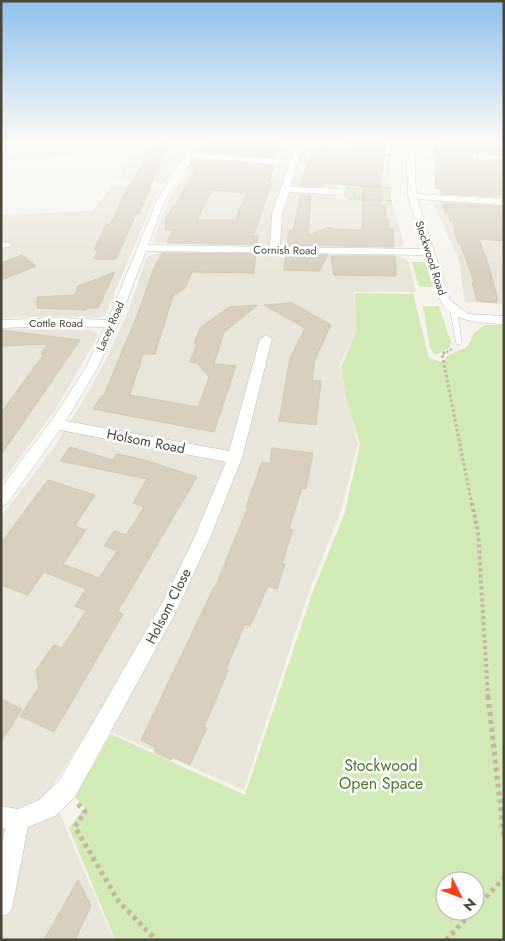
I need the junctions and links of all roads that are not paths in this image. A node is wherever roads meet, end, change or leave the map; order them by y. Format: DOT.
graph roads {
  1 [pos="170,185"];
  2 [pos="286,185"];
  3 [pos="411,185"];
  4 [pos="285,189"];
  5 [pos="341,192"];
  6 [pos="412,196"];
  7 [pos="504,202"];
  8 [pos="143,248"];
  9 [pos="275,250"];
  10 [pos="428,252"];
  11 [pos="454,312"];
  12 [pos="504,320"];
  13 [pos="1,324"];
  14 [pos="112,324"];
  15 [pos="266,339"];
  16 [pos="459,343"];
  17 [pos="57,424"];
  18 [pos="235,458"];
  19 [pos="1,500"];
  20 [pos="9,819"];
  21 [pos="1,904"];
  1 -- 8 [label="street, Lacey Road"];
  2 -- 4 [label="street"];
  3 -- 6 [label="street, Stockwood Road"];
  4 -- 5 [label="street"];
  4 -- 9 [label="street"];
  6 -- 7 [label="street"];
  6 -- 10 [label="street, Stockwood Road"];
  8 -- 9 [label="street, Cornish Road"];
  8 -- 14 [label="street, Lacey Road"];
  9 -- 10 [label="street, Cornish Road"];
  10 -- 11 [label="street, Stockwood Road"];
  11 -- 12 [label="street"];
  11 -- 16 [label="lane"];
  13 -- 14 [label="street, Cottle Road"];
  14 -- 17 [label="street, Lacey Road"];
  15 -- 18 [label="street, Holsom Close"];
  17 -- 18 [label="street, Holsom Road"];
  17 -- 19 [label="street, Lacey Road"];
  18 -- 20 [label="street, Holsom Close"];
  20 -- 21 [label="street"];
}
